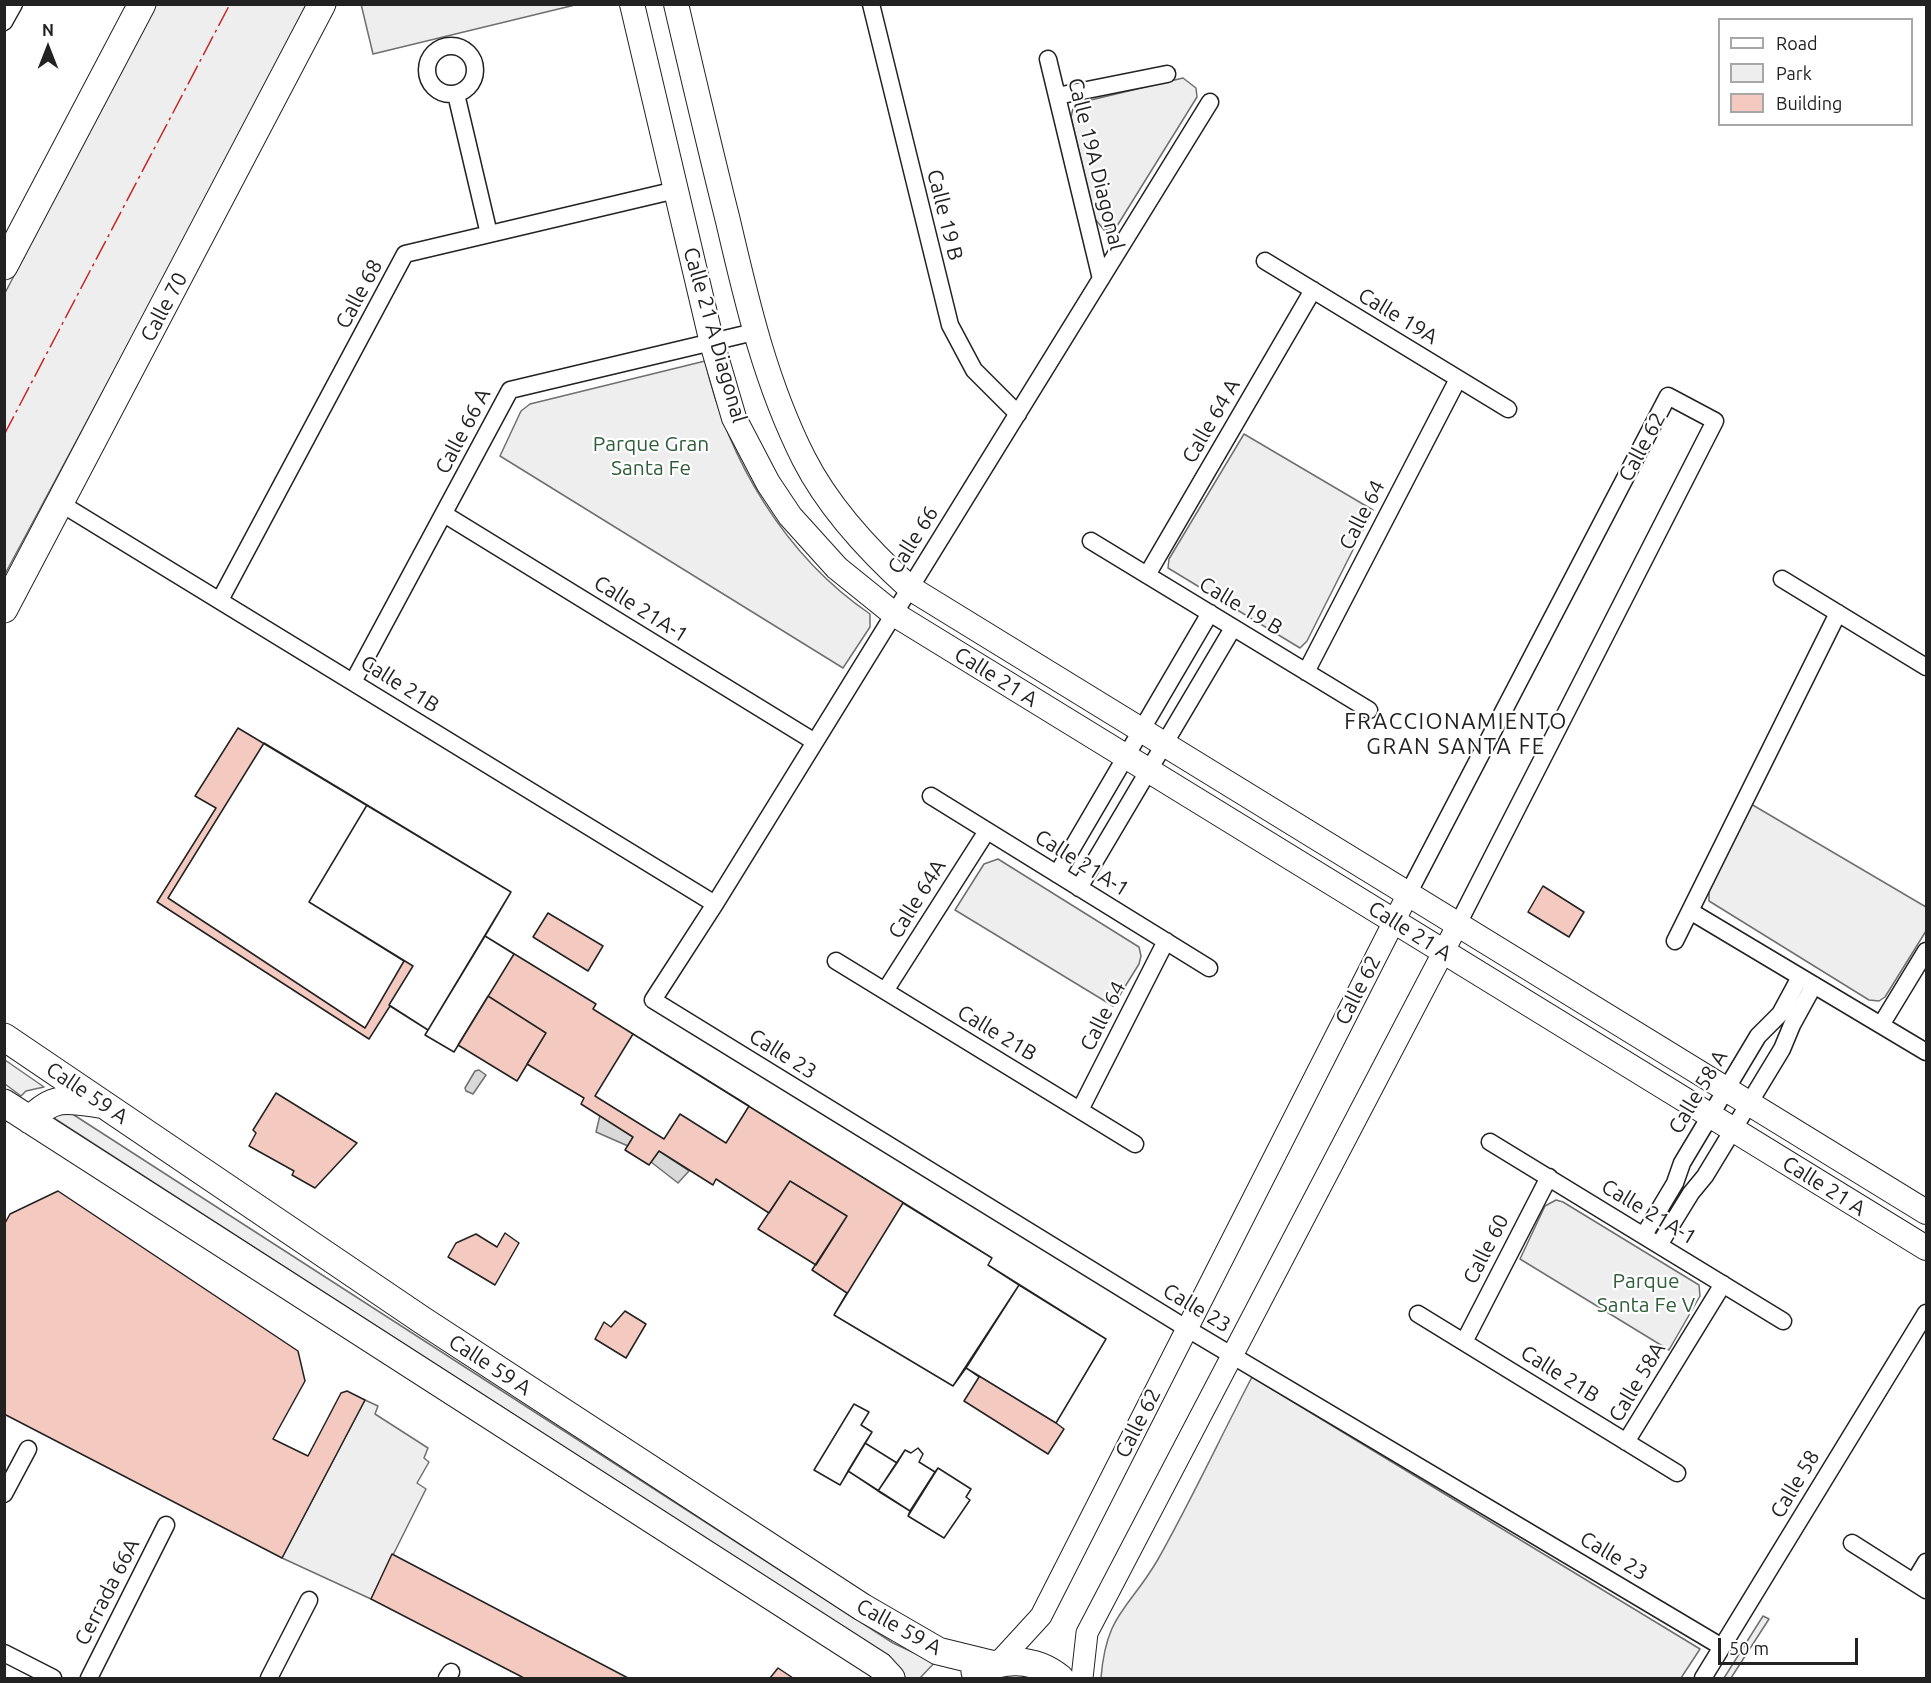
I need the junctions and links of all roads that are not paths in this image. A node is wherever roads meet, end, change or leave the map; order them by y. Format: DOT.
graph roads {
  1 [pos="14,4"];
  2 [pos="142,4"];
  3 [pos="322,4"];
  4 [pos="632,4"];
  5 [pos="676,4"];
  6 [pos="871,4"];
  7 [pos="4,22"];
  8 [pos="1048,59"];
  9 [pos="1167,74"];
  10 [pos="456,94"];
  11 [pos="1057,96"];
  12 [pos="1210,102"];
  13 [pos="676,190"];
  14 [pos="489,234"];
  15 [pos="1265,261"];
  16 [pos="4,266"];
  17 [pos="1101,279"];
  18 [pos="1313,290"];
  19 [pos="754,332"];
  20 [pos="712,343"];
  21 [pos="1458,379"];
  22 [pos="1508,409"];
  23 [pos="1018,414"];
  24 [pos="60,503"];
  25 [pos="444,514"];
  26 [pos="1091,541"];
  27 [pos="1147,575"];
  28 [pos="1782,579"];
  29 [pos="910,588"];
  30 [pos="220,600"];
  31 [pos="4,609"];
  32 [pos="1838,613"];
  33 [pos="894,614"];
  34 [pos="1210,614"];
  35 [pos="1233,628"];
  36 [pos="1926,667"];
  37 [pos="1306,672"];
  38 [pos="353,682"];
  39 [pos="1369,710"];
  40 [pos="1141,730"];
  41 [pos="815,742"];
  42 [pos="1164,744"];
  43 [pos="1126,756"];
  44 [pos="1149,771"];
  45 [pos="931,796"];
  46 [pos="987,831"];
  47 [pos="1057,874"];
  48 [pos="1079,888"];
  49 [pos="1408,894"];
  50 [pos="715,904"];
  51 [pos="1690,911"];
  52 [pos="1393,921"];
  53 [pos="1458,924"];
  54 [pos="1676,940"];
  55 [pos="1166,941"];
  56 [pos="1926,951"];
  57 [pos="1444,952"];
  58 [pos="836,961"];
  59 [pos="1209,968"];
  60 [pos="1807,981"];
  61 [pos="885,992"];
  62 [pos="652,1000"];
  63 [pos="1881,1025"];
  64 [pos="4,1037"];
  65 [pos="1926,1052"];
  66 [pos="1726,1089"];
  67 [pos="1749,1103"];
  68 [pos="4,1104"];
  69 [pos="106,1106"];
  70 [pos="1080,1110"];
  71 [pos="1710,1116"];
  72 [pos="30,1120"];
  73 [pos="1733,1130"];
  74 [pos="1490,1142"];
  75 [pos="1135,1144"];
  76 [pos="1549,1177"];
  77 [pos="1926,1212"];
  78 [pos="1644,1236"];
  79 [pos="1659,1245"];
  80 [pos="1926,1248"];
  81 [pos="1723,1284"];
  82 [pos="1926,1313"];
  83 [pos="1418,1314"];
  84 [pos="1783,1321"];
  85 [pos="1186,1328"];
  86 [pos="1464,1342"];
  87 [pos="1232,1355"];
  88 [pos="1626,1442"];
  89 [pos="28,1449"];
  90 [pos="1677,1473"];
  91 [pos="4,1494"];
  92 [pos="166,1525"];
  93 [pos="1852,1543"];
  94 [pos="1926,1562"];
  95 [pos="1920,1586"];
  96 [pos="309,1600"];
  97 [pos="1722,1647"];
  98 [pos="4,1653"];
  99 [pos="994,1664"];
  100 [pos="53,1678"];
  101 [pos="89,1678"];
  102 [pos="269,1678"];
  103 [pos="891,1678"];
  104 [pos="967,1678"];
  105 [pos="1060,1678"];
  106 [pos="1082,1678"];
  107 [pos="1703,1678"];
  1 -- 7 [label="street"];
  2 -- 16 [label="main road"];
  3 -- 24 [label="main road, Calle 70"];
  4 -- 13 [label="main road, Calle 21 A Diagonal"];
  5 -- 19 [label="main road, Calle 21 A Diagonal"];
  6 -- 23 [label="street, Calle 19 B"];
  8 -- 11 [label="street, Calle 19A Diagonal"];
  9 -- 11 [label="street"];
  10 -- 14 [label="street"];
  11 -- 17 [label="street, Calle 19A Diagonal"];
  12 -- 17 [label="street, Calle 66"];
  13 -- 14 [label="street, Calle 68"];
  13 -- 20 [label="main road, Calle 21 A Diagonal"];
  14 -- 30 [label="street, Calle 68"];
  15 -- 18 [label="street, Calle 19A"];
  17 -- 23 [label="street, Calle 66"];
  18 -- 21 [label="street, Calle 19A"];
  18 -- 27 [label="street, Calle 64 A"];
  19 -- 20 [label="street, Calle 66 A"];
  19 -- 29 [label="main road, Calle 21 A Diagonal"];
  20 -- 25 [label="street, Calle 66 A"];
  20 -- 33 [label="main road, Calle 21 A Diagonal"];
  21 -- 22 [label="street, Calle 19A"];
  21 -- 37 [label="street, Calle 64"];
  23 -- 29 [label="street, Calle 66"];
  24 -- 30 [label="street, Calle 21B"];
  24 -- 31 [label="main road, Calle 70"];
  25 -- 38 [label="street, Calle 66 A"];
  25 -- 41 [label="street, Calle 21A-1"];
  26 -- 27 [label="street, Calle 19 B"];
  27 -- 34 [label="street, Calle 19 B"];
  28 -- 32 [label="street"];
  29 -- 33 [label="street, Calle 66"];
  29 -- 40 [label="main road, Calle 21 A"];
  30 -- 38 [label="street, Calle 21B"];
  32 -- 36 [label="street"];
  32 -- 51 [label="street"];
  33 -- 41 [label="street, Calle 66"];
  33 -- 43 [label="main road, Calle 21 A"];
  34 -- 35 [label="street, Calle 19 B"];
  34 -- 40 [label="street"];
  35 -- 37 [label="street, Calle 19 B"];
  35 -- 42 [label="street"];
  37 -- 39 [label="street, Calle 19 B"];
  38 -- 50 [label="street, Calle 21B"];
  40 -- 42 [label="main road, Calle 21 A"];
  40 -- 43 [label="street"];
  41 -- 50 [label="street, Calle 66"];
  42 -- 44 [label="street"];
  42 -- 49 [label="main road, Calle 21 A"];
  43 -- 44 [label="main road, Calle 21 A"];
  43 -- 47 [label="street"];
  44 -- 48 [label="street"];
  44 -- 52 [label="main road, Calle 21 A"];
  45 -- 46 [label="street, Calle 21A-1"];
  46 -- 47 [label="street, Calle 21A-1"];
  46 -- 61 [label="street, Calle 64A"];
  47 -- 48 [label="street, Calle 21A-1"];
  48 -- 55 [label="street, Calle 21A-1"];
  49 -- 52 [label="street, Calle 62"];
  49 -- 53 [label="main road, Calle 21 A"];
  49 -- 53 [label="street, Calle 62"];
  50 -- 62 [label="street, Calle 66"];
  51 -- 54 [label="street"];
  51 -- 60 [label="street"];
  52 -- 57 [label="main road, Calle 21 A"];
  52 -- 85 [label="street, Calle 62"];
  53 -- 57 [label="street, Calle 62"];
  53 -- 66 [label="main road, Calle 21 A"];
  55 -- 59 [label="street, Calle 21A-1"];
  55 -- 70 [label="street, Calle 64"];
  56 -- 63 [label="street"];
  57 -- 71 [label="main road, Calle 21 A"];
  57 -- 87 [label="street, Calle 62"];
  58 -- 61 [label="street, Calle 21B"];
  60 -- 63 [label="street"];
  60 -- 66 [label="street, Calle 58 A"];
  60 -- 67 [label="street"];
  61 -- 70 [label="street, Calle 21B"];
  62 -- 85 [label="street, Calle 23"];
  63 -- 65 [label="street"];
  64 -- 69 [label="main road, Calle 59 A"];
  66 -- 67 [label="main road, Calle 21 A"];
  66 -- 71 [label="street, Calle 58 A"];
  67 -- 73 [label="street"];
  67 -- 77 [label="main road, Calle 21 A"];
  68 -- 72 [label="main road, Calle 59 A"];
  69 -- 72 [label="main road"];
  69 -- 99 [label="main road, Calle 59 A"];
  70 -- 75 [label="street, Calle 21B"];
  71 -- 73 [label="main road, Calle 21 A"];
  71 -- 78 [label="street, Calle 58 A"];
  72 -- 103 [label="main road, Calle 59 A"];
  73 -- 79 [label="street"];
  73 -- 80 [label="main road, Calle 21 A"];
  74 -- 76 [label="street, Calle 21A-1"];
  76 -- 78 [label="street, Calle 21A-1"];
  76 -- 86 [label="street, Calle 60"];
  78 -- 79 [label="street, Calle 21A-1"];
  79 -- 81 [label="street, Calle 21A-1"];
  81 -- 84 [label="street, Calle 21A-1"];
  81 -- 88 [label="street, Calle 58A"];
  82 -- 97 [label="street, Calle 58"];
  83 -- 86 [label="street, Calle 21B"];
  85 -- 87 [label="street, Calle 23"];
  85 -- 99 [label="street, Calle 62"];
  86 -- 88 [label="street, Calle 21B"];
  87 -- 97 [label="street, Calle 23"];
  87 -- 106 [label="street, Calle 62"];
  88 -- 90 [label="street, Calle 21B"];
  89 -- 91 [label="street"];
  92 -- 101 [label="street, Cerrada 66A"];
  93 -- 95 [label="street"];
  94 -- 95 [label="street"];
  96 -- 102 [label="street"];
  97 -- 107 [label="street, Calle 58"];
  98 -- 100 [label="street"];
  99 -- 104 [label="main road"];
  99 -- 105 [label="main road"];
}
